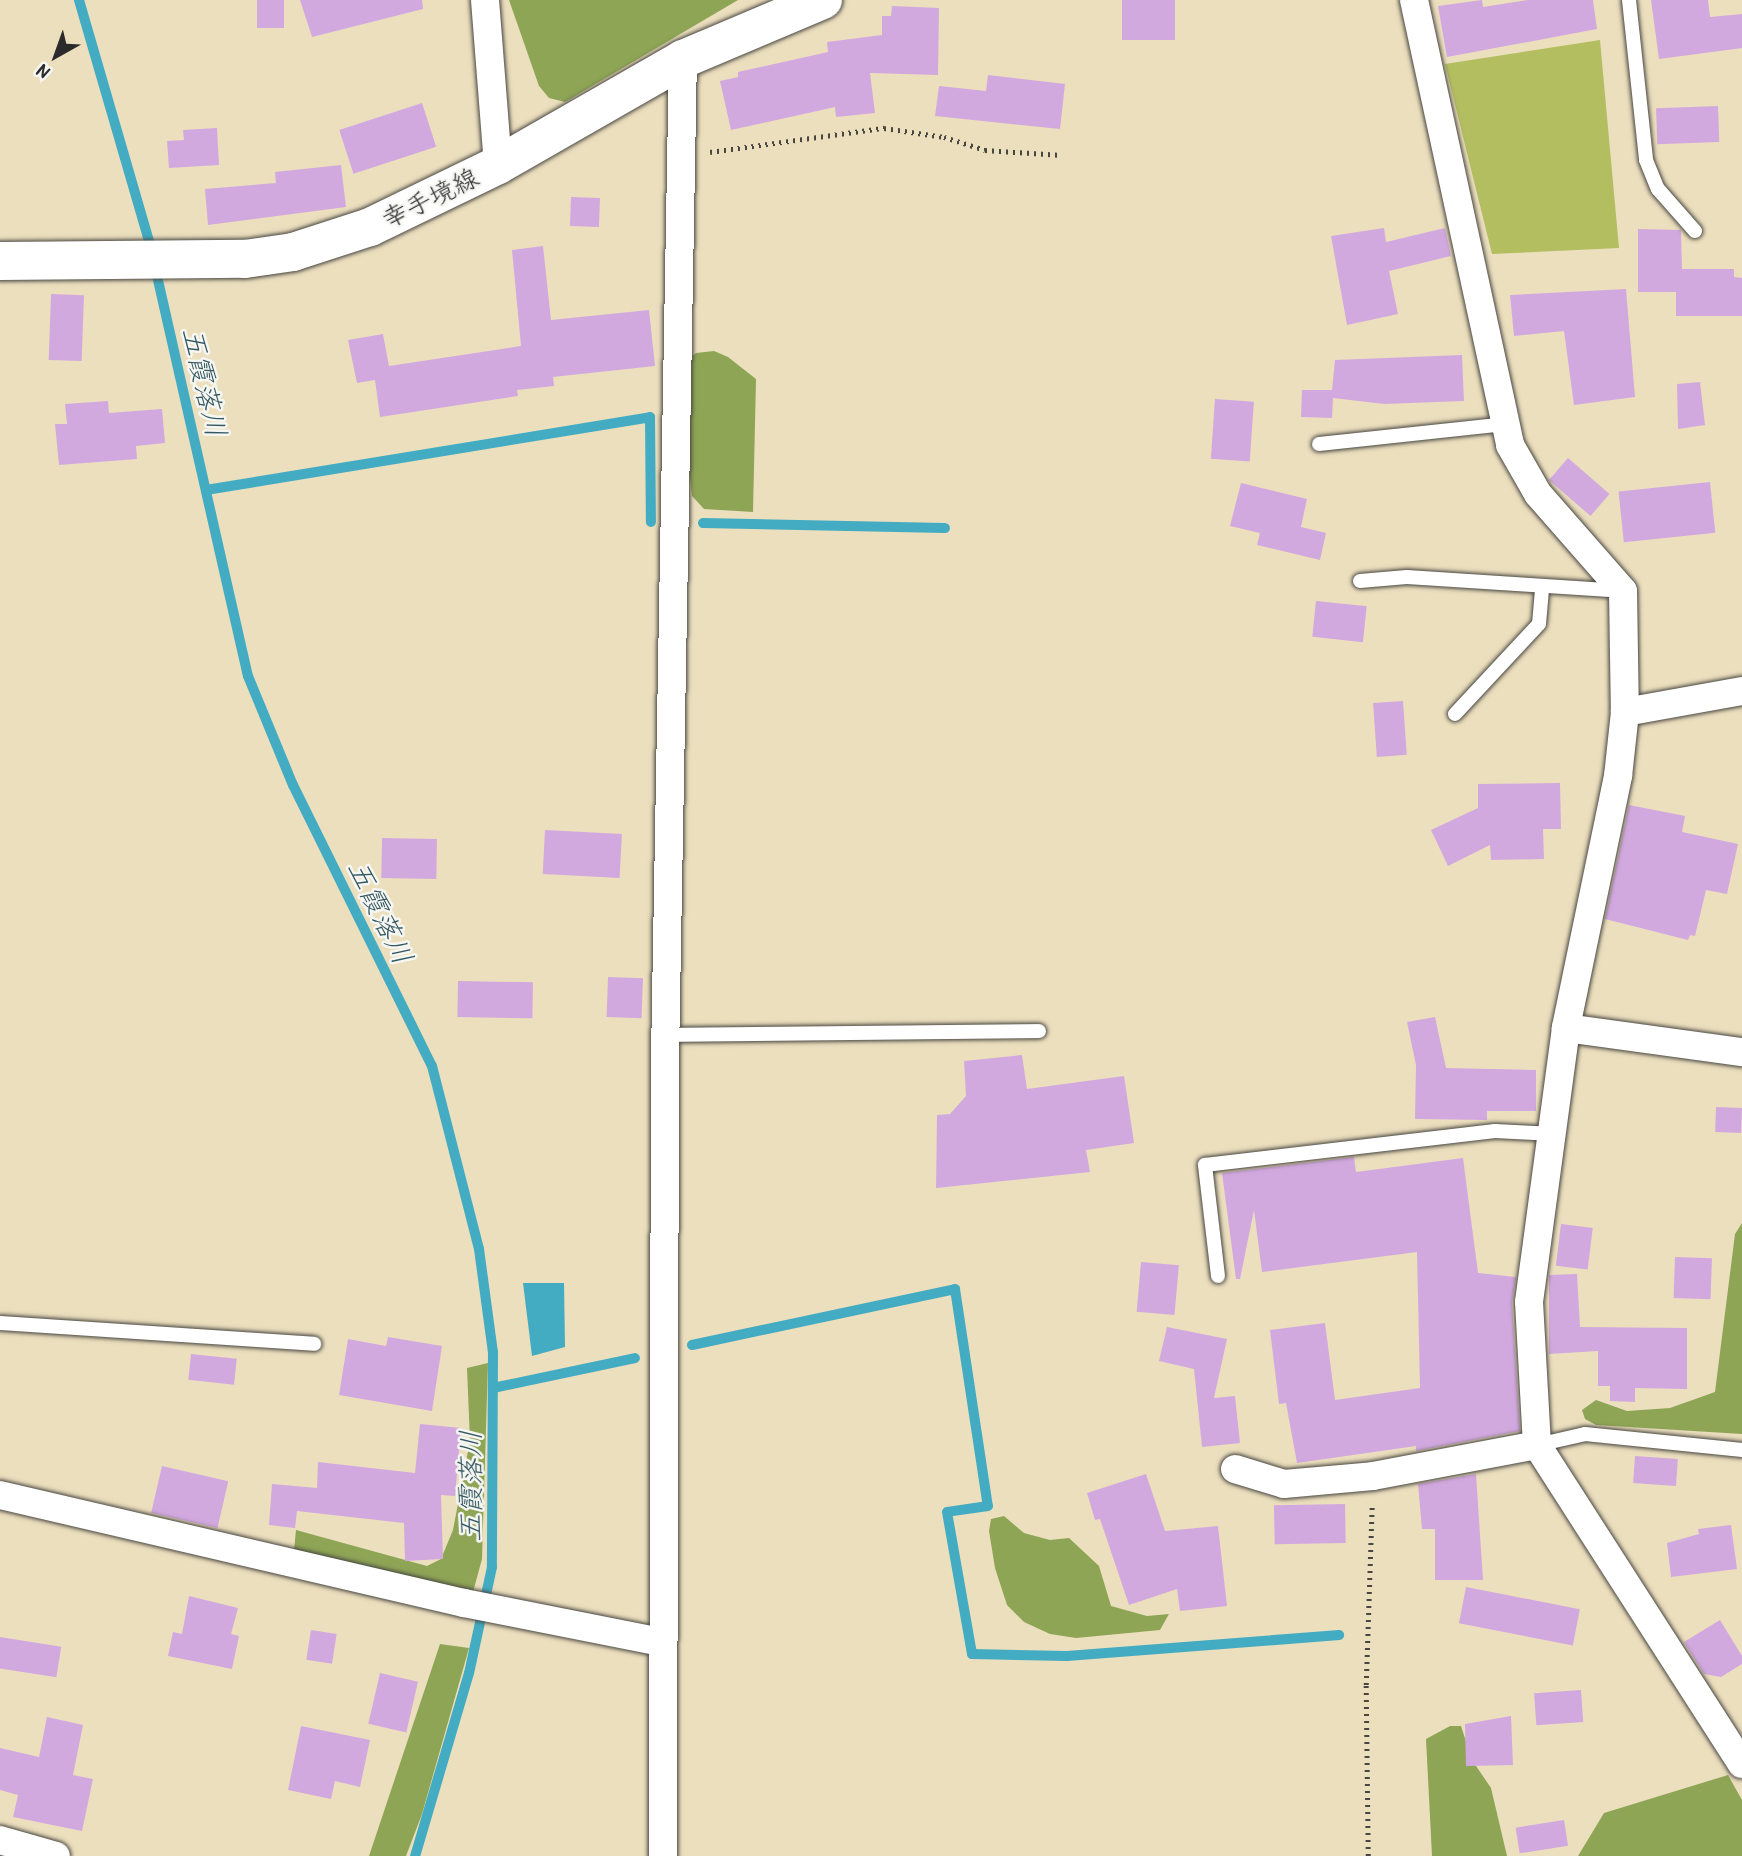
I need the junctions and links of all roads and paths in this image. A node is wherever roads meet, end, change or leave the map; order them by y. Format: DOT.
graph roads {
  1 [pos="485,0"];
  2 [pos="823,0"];
  3 [pos="1413,0"];
  4 [pos="1629,0"];
  5 [pos="682,59"];
  6 [pos="1062,155"];
  7 [pos="681,156"];
  8 [pos="498,165"];
  9 [pos="1695,231"];
  10 [pos="0,261"];
  11 [pos="1505,424"];
  12 [pos="1319,443"];
  13 [pos="1360,581"];
  14 [pos="1542,586"];
  15 [pos="1623,591"];
  16 [pos="1742,691"];
  17 [pos="1625,712"];
  18 [pos="1455,714"];
  19 [pos="1566,1028"];
  20 [pos="1039,1031"];
  21 [pos="665,1035"];
  22 [pos="1742,1052"];
  23 [pos="1555,1134"];
  24 [pos="1218,1276"];
  25 [pos="0,1323"];
  26 [pos="314,1344"];
  27 [pos="1537,1445"];
  28 [pos="1742,1450"];
  29 [pos="1235,1469"];
  30 [pos="1373,1476"];
  31 [pos="0,1495"];
  32 [pos="662,1642"];
  33 [pos="1742,1763"];
  34 [pos="0,1840"];
  35 [pos="57,1856"];
  36 [pos="663,1856"];
  37 [pos="1368,1856"];
  1 -- 8 [label="street"];
  2 -- 5 [label="main road, 幸手境線"];
  3 -- 11 [label="street"];
  4 -- 9 [label="lane"];
  5 -- 7 [label="street"];
  5 -- 8 [label="main road, 幸手境線"];
  6 -- 7 [label="path"];
  7 -- 21 [label="street"];
  8 -- 10 [label="main road, 幸手境線"];
  11 -- 12 [label="lane"];
  11 -- 15 [label="street"];
  13 -- 14 [label="lane"];
  14 -- 15 [label="lane"];
  14 -- 18 [label="lane"];
  15 -- 17 [label="street"];
  16 -- 17 [label="street"];
  17 -- 19 [label="street"];
  19 -- 22 [label="street"];
  19 -- 23 [label="street"];
  20 -- 21 [label="lane"];
  21 -- 32 [label="street"];
  23 -- 24 [label="lane"];
  23 -- 27 [label="street"];
  25 -- 26 [label="lane"];
  27 -- 28 [label="lane"];
  27 -- 30 [label="street"];
  27 -- 33 [label="street"];
  29 -- 30 [label="street"];
  30 -- 37 [label="path"];
  31 -- 32 [label="street"];
  32 -- 36 [label="street"];
  34 -- 35 [label="street"];
}
